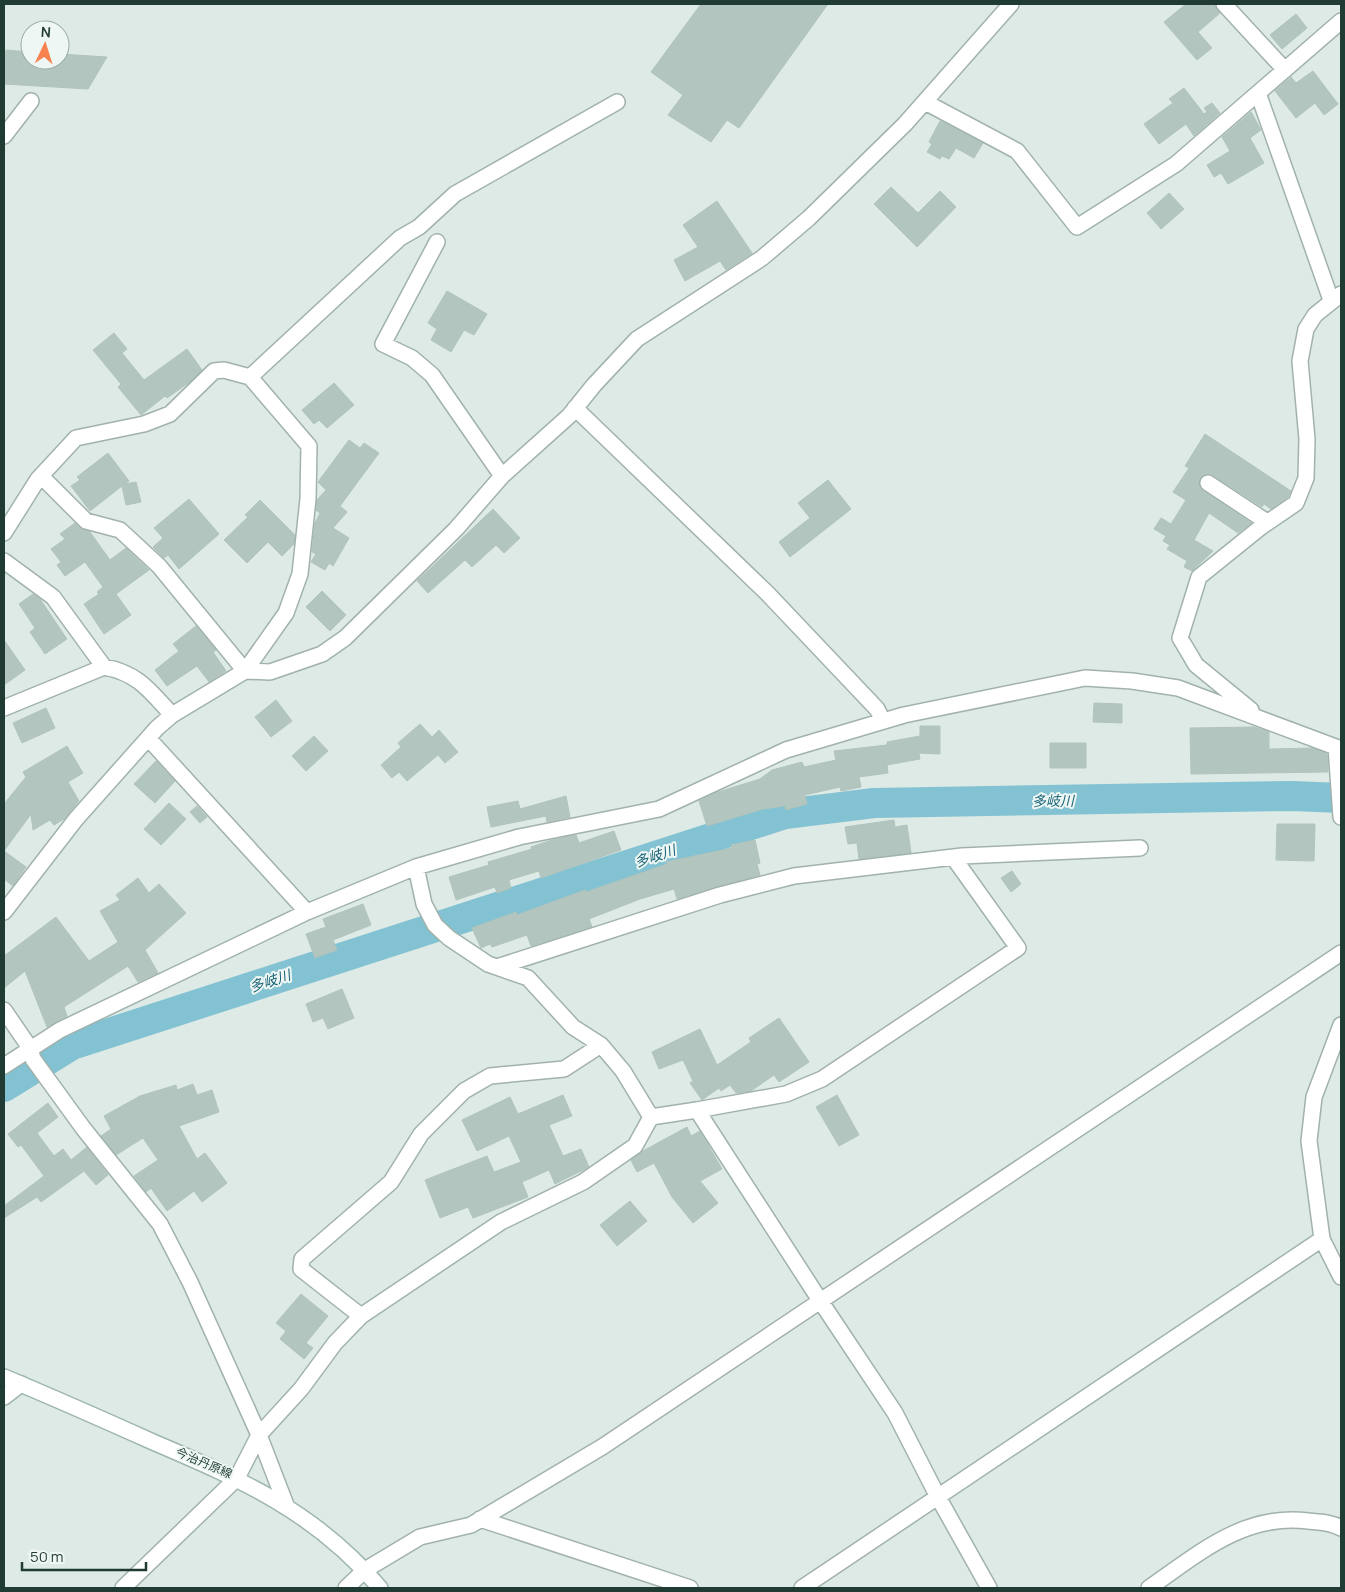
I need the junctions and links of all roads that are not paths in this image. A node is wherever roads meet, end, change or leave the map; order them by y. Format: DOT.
graph roads {
  1 [pos="1011,4"];
  2 [pos="1224,4"];
  3 [pos="1341,21"];
  4 [pos="1285,70"];
  5 [pos="1258,93"];
  6 [pos="31,101"];
  7 [pos="617,102"];
  8 [pos="925,102"];
  9 [pos="4,136"];
  10 [pos="437,242"];
  11 [pos="1336,297"];
  12 [pos="250,378"];
  13 [pos="575,408"];
  14 [pos="41,476"];
  15 [pos="502,476"];
  16 [pos="1208,483"];
  17 [pos="1267,522"];
  18 [pos="4,533"];
  19 [pos="4,561"];
  20 [pos="104,667"];
  21 [pos="245,671"];
  22 [pos="4,708"];
  23 [pos="172,715"];
  24 [pos="1260,717"];
  25 [pos="884,721"];
  26 [pos="148,738"];
  27 [pos="1339,748"];
  28 [pos="1341,817"];
  29 [pos="1140,848"];
  30 [pos="953,857"];
  31 [pos="416,867"];
  32 [pos="4,912"];
  33 [pos="307,912"];
  34 [pos="1341,953"];
  35 [pos="497,967"];
  36 [pos="4,1010"];
  37 [pos="1341,1025"];
  38 [pos="601,1045"];
  39 [pos="30,1048"];
  40 [pos="4,1066"];
  41 [pos="697,1110"];
  42 [pos="651,1117"];
  43 [pos="1322,1239"];
  44 [pos="1341,1277"];
  45 [pos="821,1302"];
  46 [pos="361,1316"];
  47 [pos="4,1377"];
  48 [pos="21,1384"];
  49 [pos="4,1396"];
  50 [pos="259,1435"];
  51 [pos="236,1478"];
  52 [pos="938,1497"];
  53 [pos="286,1505"];
  54 [pos="480,1519"];
  55 [pos="1341,1528"];
  56 [pos="365,1570"];
  57 [pos="123,1588"];
  58 [pos="346,1588"];
  59 [pos="380,1588"];
  60 [pos="690,1588"];
  61 [pos="802,1588"];
  62 [pos="989,1588"];
  63 [pos="1149,1588"];
  1 -- 8 [label="street"];
  2 -- 4 [label="street"];
  3 -- 4 [label="street"];
  4 -- 5 [label="street"];
  5 -- 8 [label="street"];
  5 -- 11 [label="street"];
  6 -- 9 [label="street"];
  7 -- 12 [label="street"];
  8 -- 13 [label="street"];
  10 -- 15 [label="street"];
  11 -- 17 [label="street"];
  12 -- 14 [label="street"];
  12 -- 21 [label="street"];
  13 -- 15 [label="street"];
  13 -- 25 [label="street"];
  14 -- 18 [label="street"];
  14 -- 21 [label="street"];
  15 -- 21 [label="street"];
  16 -- 17 [label="street"];
  17 -- 24 [label="street"];
  19 -- 20 [label="street"];
  20 -- 22 [label="street"];
  20 -- 23 [label="street"];
  21 -- 23 [label="street"];
  23 -- 26 [label="street"];
  24 -- 25 [label="street"];
  24 -- 27 [label="street"];
  25 -- 31 [label="street"];
  26 -- 32 [label="street"];
  26 -- 33 [label="street"];
  27 -- 28 [label="street"];
  29 -- 30 [label="street"];
  30 -- 35 [label="street"];
  30 -- 41 [label="street"];
  31 -- 33 [label="street"];
  31 -- 35 [label="street"];
  33 -- 39 [label="street"];
  34 -- 45 [label="street"];
  35 -- 38 [label="street"];
  36 -- 39 [label="street"];
  37 -- 43 [label="street"];
  38 -- 42 [label="street"];
  38 -- 46 [label="street"];
  39 -- 40 [label="street"];
  39 -- 50 [label="street"];
  41 -- 42 [label="street"];
  41 -- 45 [label="street"];
  42 -- 46 [label="street"];
  43 -- 44 [label="street"];
  43 -- 52 [label="street"];
  45 -- 52 [label="street"];
  45 -- 54 [label="street"];
  46 -- 50 [label="street"];
  47 -- 48 [label="street, 今治丹原線"];
  48 -- 49 [label="street"];
  48 -- 51 [label="street, 今治丹原線"];
  50 -- 51 [label="street"];
  50 -- 53 [label="street"];
  51 -- 53 [label="street, 今治丹原線"];
  51 -- 57 [label="street"];
  52 -- 61 [label="street"];
  52 -- 62 [label="street"];
  53 -- 56 [label="street, 今治丹原線"];
  54 -- 56 [label="street"];
  54 -- 60 [label="street"];
  55 -- 63 [label="street"];
  56 -- 58 [label="street"];
  56 -- 59 [label="street, 今治丹原線"];
}
